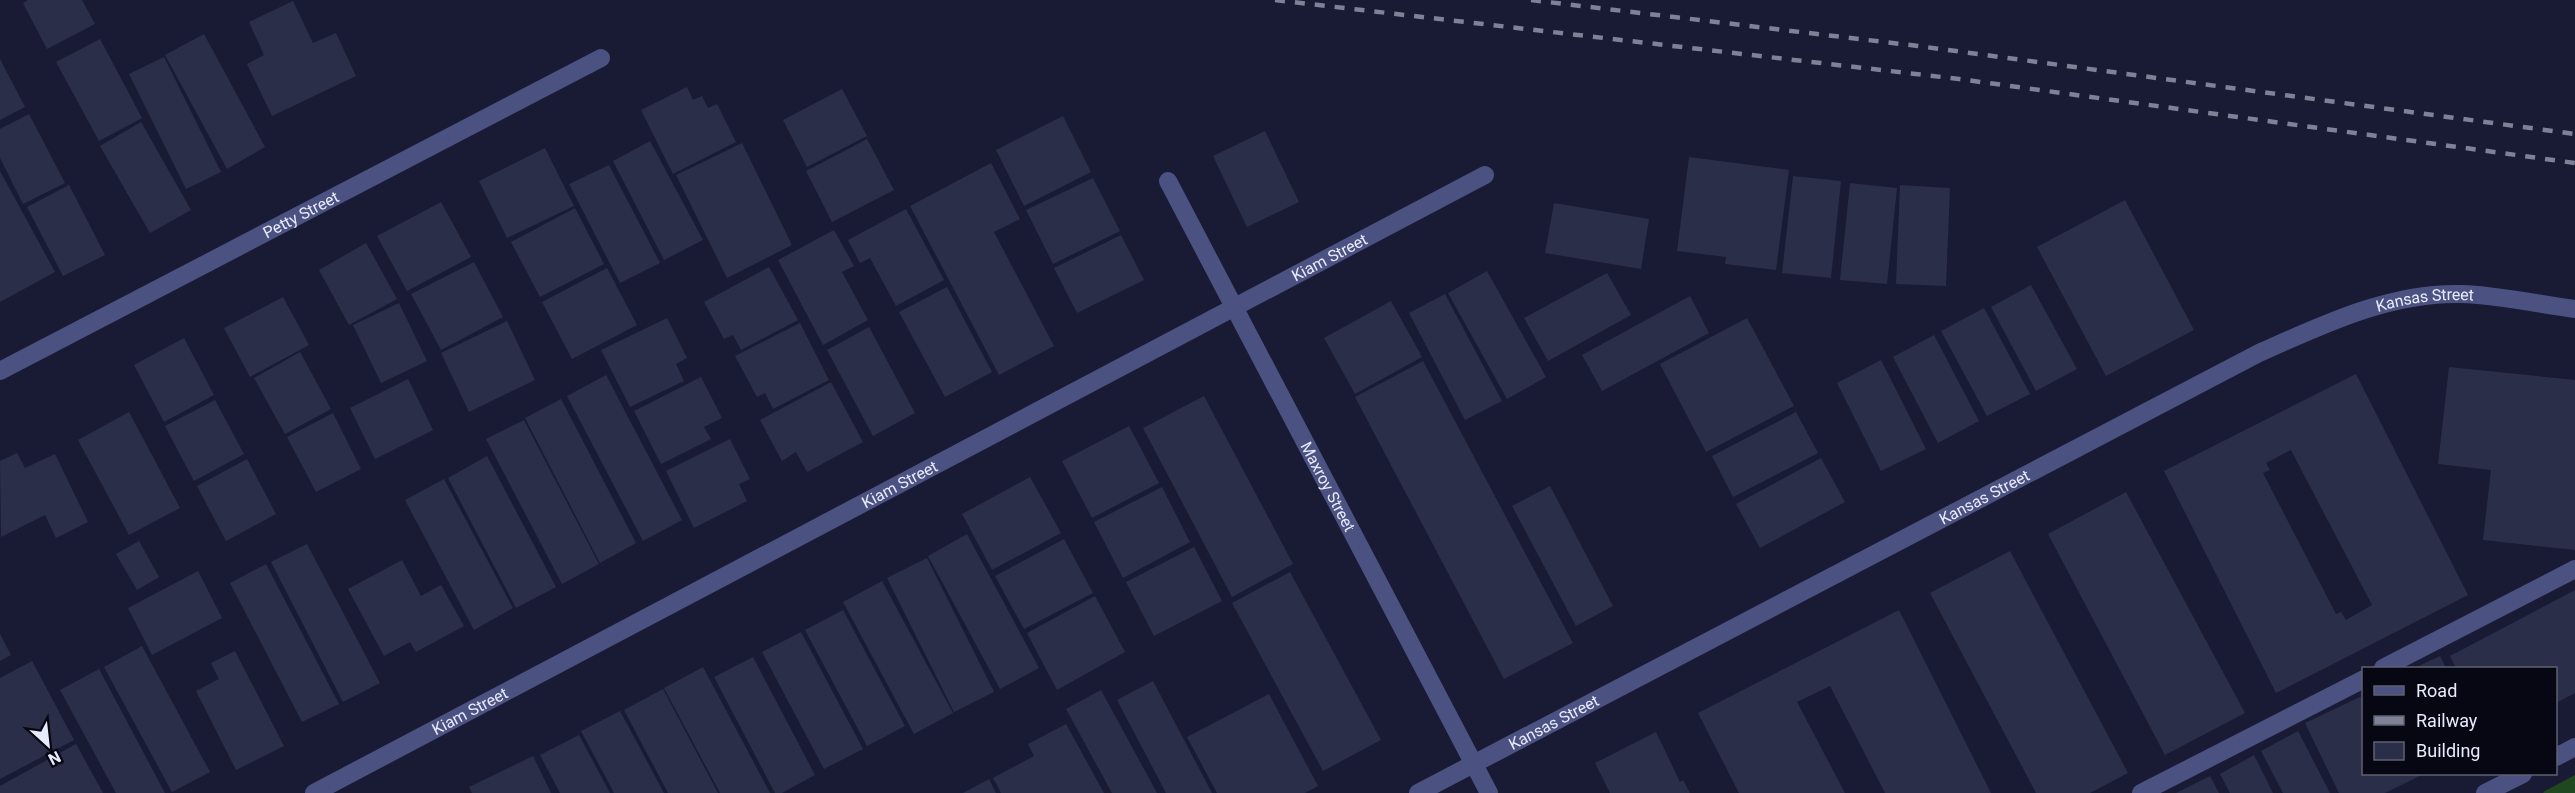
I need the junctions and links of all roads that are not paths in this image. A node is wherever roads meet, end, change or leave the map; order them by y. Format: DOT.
graph roads {
  1 [pos="601,58"];
  2 [pos="1485,176"];
  3 [pos="1168,181"];
  4 [pos="1235,308"];
  5 [pos="2575,309"];
  6 [pos="0,371"];
  7 [pos="2575,569"];
  8 [pos="2387,667"];
  9 [pos="2362,680"];
  10 [pos="2575,747"];
  11 [pos="2557,756"];
  12 [pos="1474,765"];
  13 [pos="2521,775"];
  14 [pos="314,793"];
  15 [pos="1418,793"];
  16 [pos="1489,793"];
  17 [pos="2141,793"];
  18 [pos="2485,793"];
  1 -- 6 [label="street, Petty Street"];
  2 -- 4 [label="street, Kiam Street"];
  3 -- 4 [label="street, Maxroy Street"];
  4 -- 12 [label="street, Maxroy Street"];
  4 -- 14 [label="street, Kiam Street"];
  5 -- 12 [label="street, Kansas Street"];
  7 -- 8 [label="street"];
  9 -- 17 [label="street"];
  10 -- 11 [label="street"];
  12 -- 15 [label="street, Kansas Street"];
  12 -- 16 [label="street, Maxroy Street"];
  13 -- 18 [label="street"];
}
